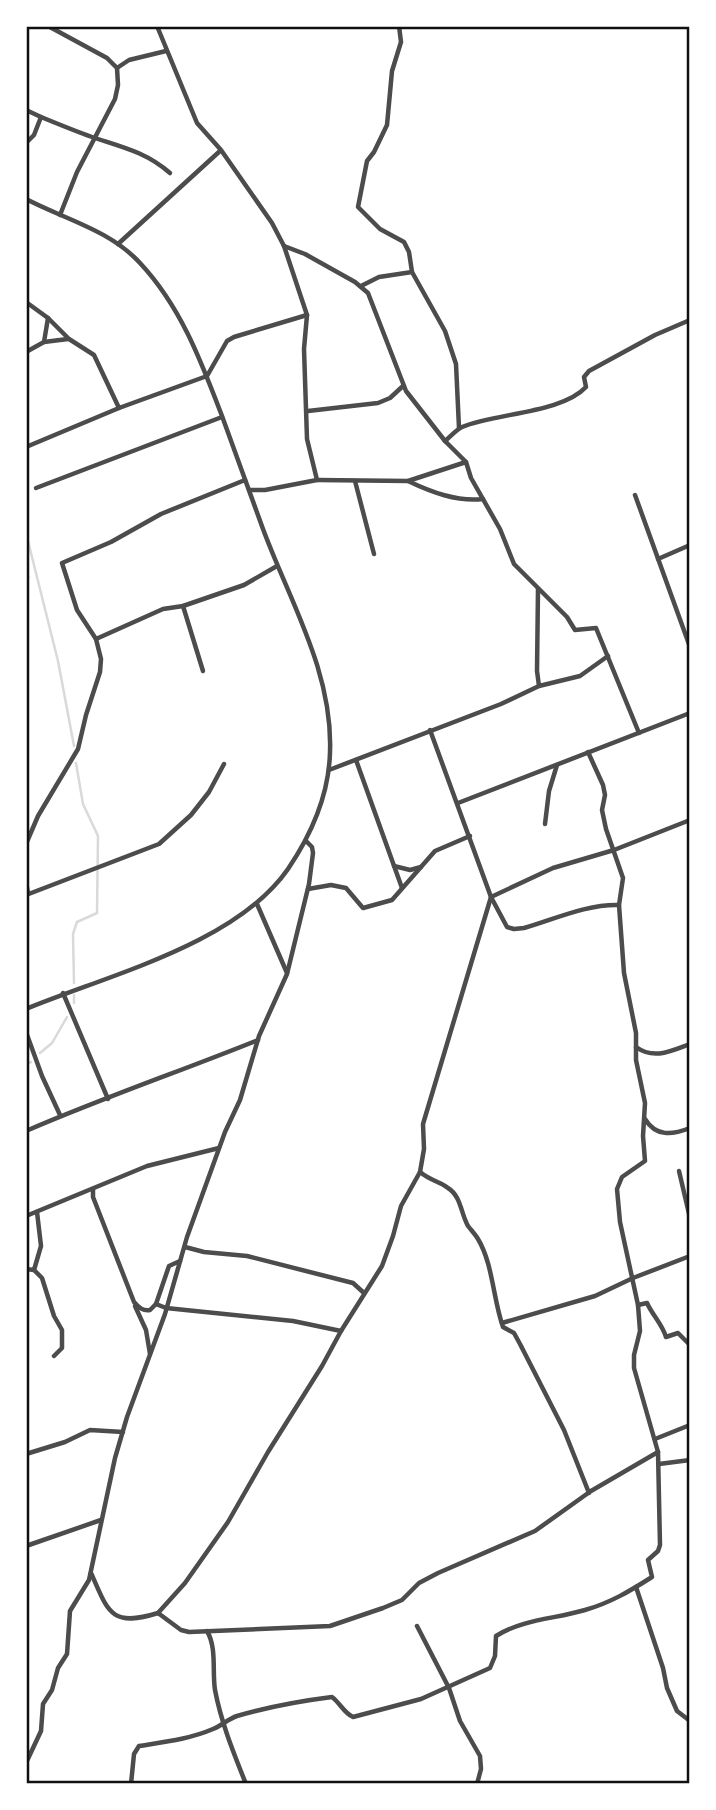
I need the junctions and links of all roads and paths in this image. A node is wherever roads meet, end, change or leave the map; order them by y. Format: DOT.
graph roads {
  1 [pos="48,26"];
  2 [pos="157,26"];
  3 [pos="399,26"];
  4 [pos="166,51"];
  5 [pos="117,68"];
  6 [pos="26,110"];
  7 [pos="41,117"];
  8 [pos="94,138"];
  9 [pos="26,142"];
  10 [pos="221,150"];
  11 [pos="170,173"];
  12 [pos="26,199"];
  13 [pos="60,215"];
  14 [pos="118,244"];
  15 [pos="284,246"];
  16 [pos="412,272"];
  17 [pos="361,286"];
  18 [pos="26,302"];
  19 [pos="307,315"];
  20 [pos="48,318"];
  21 [pos="690,320"];
  22 [pos="69,339"];
  23 [pos="44,342"];
  24 [pos="26,352"];
  25 [pos="207,376"];
  26 [pos="404,386"];
  27 [pos="119,408"];
  28 [pos="308,411"];
  29 [pos="222,417"];
  30 [pos="459,428"];
  31 [pos="445,440"];
  32 [pos="26,447"];
  33 [pos="466,462"];
  34 [pos="245,480"];
  35 [pos="317,480"];
  36 [pos="355,481"];
  37 [pos="408,481"];
  38 [pos="36,488"];
  39 [pos="249,490"];
  40 [pos="635,495"];
  41 [pos="483,499"];
  42 [pos="690,545"];
  43 [pos="374,554"];
  44 [pos="658,559"];
  45 [pos="277,566"];
  46 [pos="538,589"];
  47 [pos="183,606"];
  48 [pos="687,632"];
  49 [pos="96,639"];
  50 [pos="690,647"];
  51 [pos="608,656"];
  52 [pos="203,671"];
  53 [pos="539,686"];
  54 [pos="690,713"];
  55 [pos="430,730"];
  56 [pos="639,733"];
  57 [pos="588,752"];
  58 [pos="356,760"];
  59 [pos="224,764"];
  60 [pos="557,764"];
  61 [pos="329,770"];
  62 [pos="458,803"];
  63 [pos="690,820"];
  64 [pos="545,824"];
  65 [pos="470,836"];
  66 [pos="306,841"];
  67 [pos="26,844"];
  68 [pos="614,850"];
  69 [pos="394,866"];
  70 [pos="422,867"];
  71 [pos="26,881"];
  72 [pos="308,888"];
  73 [pos="402,888"];
  74 [pos="27,894"];
  75 [pos="491,897"];
  76 [pos="257,904"];
  77 [pos="619,905"];
  78 [pos="287,974"];
  79 [pos="63,993"];
  80 [pos="26,1009"];
  81 [pos="26,1032"];
  82 [pos="258,1040"];
  83 [pos="690,1044"];
  84 [pos="635,1047"];
  85 [pos="108,1099"];
  86 [pos="60,1115"];
  87 [pos="644,1116"];
  88 [pos="690,1128"];
  89 [pos="26,1131"];
  90 [pos="219,1148"];
  91 [pos="679,1171"];
  92 [pos="420,1172"];
  93 [pos="93,1189"];
  94 [pos="37,1212"];
  95 [pos="26,1216"];
  96 [pos="690,1218"];
  97 [pos="185,1247"];
  98 [pos="690,1256"];
  99 [pos="181,1261"];
  100 [pos="26,1269"];
  101 [pos="34,1270"];
  102 [pos="633,1278"];
  103 [pos="364,1293"];
  104 [pos="134,1302"];
  105 [pos="156,1304"];
  106 [pos="638,1305"];
  107 [pos="166,1308"];
  108 [pos="502,1323"];
  109 [pos="341,1331"];
  110 [pos="690,1345"];
  111 [pos="54,1356"];
  112 [pos="150,1356"];
  113 [pos="690,1425"];
  114 [pos="123,1432"];
  115 [pos="655,1439"];
  116 [pos="658,1452"];
  117 [pos="26,1454"];
  118 [pos="690,1460"];
  119 [pos="659,1464"];
  120 [pos="589,1493"];
  121 [pos="101,1520"];
  122 [pos="26,1546"];
  123 [pos="90,1572"];
  124 [pos="636,1587"];
  125 [pos="158,1613"];
  126 [pos="417,1626"];
  127 [pos="206,1630"];
  128 [pos="449,1688"];
  129 [pos="690,1721"];
  130 [pos="224,1722"];
  131 [pos="26,1763"];
  132 [pos="131,1784"];
  133 [pos="246,1784"];
  134 [pos="477,1784"];
  1 -- 5 [label="street"];
  2 -- 4 [label="street"];
  3 -- 16 [label="street"];
  4 -- 5 [label="street"];
  4 -- 10 [label="street"];
  5 -- 8 [label="street"];
  6 -- 7 [label="street"];
  7 -- 8 [label="street"];
  7 -- 9 [label="street"];
  8 -- 11 [label="street"];
  8 -- 13 [label="street"];
  10 -- 14 [label="street"];
  10 -- 15 [label="street"];
  12 -- 13 [label="street"];
  13 -- 14 [label="street"];
  14 -- 25 [label="street"];
  15 -- 17 [label="street"];
  15 -- 19 [label="street"];
  16 -- 17 [label="street"];
  16 -- 30 [label="street"];
  17 -- 26 [label="street"];
  18 -- 20 [label="street"];
  19 -- 25 [label="street"];
  19 -- 28 [label="street"];
  20 -- 22 [label="street"];
  20 -- 23 [label="street"];
  21 -- 30 [label="street"];
  22 -- 23 [label="street"];
  22 -- 27 [label="street"];
  23 -- 24 [label="street"];
  25 -- 27 [label="street"];
  25 -- 29 [label="street"];
  26 -- 28 [label="street"];
  26 -- 31 [label="street"];
  27 -- 32 [label="street"];
  28 -- 35 [label="street"];
  29 -- 34 [label="street"];
  29 -- 38 [label="street"];
  30 -- 31 [label="street"];
  31 -- 33 [label="street"];
  33 -- 37 [label="street"];
  33 -- 41 [label="street"];
  34 -- 39 [label="street"];
  34 -- 49 [label="street"];
  35 -- 36 [label="street"];
  35 -- 39 [label="street"];
  36 -- 37 [label="street"];
  36 -- 43 [label="street"];
  37 -- 41 [label="street"];
  39 -- 45 [label="street"];
  40 -- 44 [label="street"];
  41 -- 46 [label="street"];
  42 -- 44 [label="street"];
  44 -- 48 [label="street"];
  45 -- 47 [label="street"];
  45 -- 61 [label="street"];
  46 -- 51 [label="street"];
  46 -- 53 [label="street"];
  47 -- 49 [label="street"];
  47 -- 52 [label="street"];
  48 -- 50 [label="street"];
  49 -- 67 [label="street"];
  51 -- 53 [label="street"];
  51 -- 56 [label="street"];
  53 -- 55 [label="street"];
  54 -- 56 [label="street"];
  55 -- 58 [label="street"];
  55 -- 62 [label="street"];
  56 -- 57 [label="street"];
  57 -- 60 [label="street"];
  57 -- 68 [label="street"];
  58 -- 61 [label="street"];
  58 -- 69 [label="street"];
  59 -- 74 [label="street"];
  60 -- 62 [label="street"];
  60 -- 64 [label="street"];
  61 -- 66 [label="street"];
  62 -- 65 [label="street"];
  63 -- 68 [label="street"];
  65 -- 70 [label="street"];
  65 -- 75 [label="street"];
  66 -- 72 [label="street"];
  66 -- 76 [label="street"];
  68 -- 75 [label="street"];
  68 -- 77 [label="street"];
  69 -- 70 [label="street"];
  69 -- 73 [label="street"];
  70 -- 73 [label="street"];
  71 -- 74 [label="street"];
  72 -- 73 [label="street"];
  72 -- 78 [label="street"];
  75 -- 77 [label="street"];
  75 -- 92 [label="street"];
  76 -- 78 [label="street"];
  76 -- 79 [label="street"];
  77 -- 84 [label="street"];
  78 -- 82 [label="street"];
  79 -- 80 [label="street"];
  79 -- 85 [label="street"];
  81 -- 86 [label="street"];
  82 -- 85 [label="street"];
  82 -- 90 [label="street"];
  83 -- 84 [label="street"];
  84 -- 87 [label="street"];
  85 -- 86 [label="street"];
  86 -- 89 [label="street"];
  87 -- 88 [label="street"];
  87 -- 102 [label="street"];
  90 -- 93 [label="street"];
  90 -- 97 [label="street"];
  91 -- 96 [label="street"];
  92 -- 103 [label="street"];
  92 -- 108 [label="street"];
  93 -- 94 [label="street"];
  93 -- 104 [label="street"];
  94 -- 95 [label="street"];
  94 -- 101 [label="street"];
  97 -- 99 [label="street"];
  97 -- 103 [label="street"];
  98 -- 102 [label="street"];
  99 -- 105 [label="street"];
  99 -- 107 [label="street"];
  100 -- 101 [label="street"];
  101 -- 111 [label="street"];
  102 -- 106 [label="street"];
  102 -- 108 [label="street"];
  103 -- 109 [label="street"];
  104 -- 105 [label="street"];
  104 -- 112 [label="street"];
  105 -- 107 [label="street"];
  106 -- 110 [label="street"];
  106 -- 115 [label="street"];
  107 -- 109 [label="street"];
  107 -- 112 [label="street"];
  108 -- 120 [label="street"];
  109 -- 125 [label="street"];
  112 -- 114 [label="street"];
  113 -- 115 [label="street"];
  114 -- 117 [label="street"];
  114 -- 121 [label="street"];
  115 -- 116 [label="street"];
  116 -- 119 [label="street"];
  116 -- 120 [label="street"];
  118 -- 119 [label="street"];
  119 -- 124 [label="street"];
  120 -- 127 [label="street"];
  121 -- 122 [label="street"];
  121 -- 123 [label="street"];
  123 -- 125 [label="street"];
  123 -- 131 [label="street"];
  124 -- 128 [label="street"];
  124 -- 129 [label="street"];
  125 -- 127 [label="street"];
  126 -- 128 [label="street"];
  127 -- 130 [label="street"];
  128 -- 130 [label="street"];
  128 -- 134 [label="street"];
  130 -- 132 [label="street"];
  130 -- 133 [label="street"];
}
